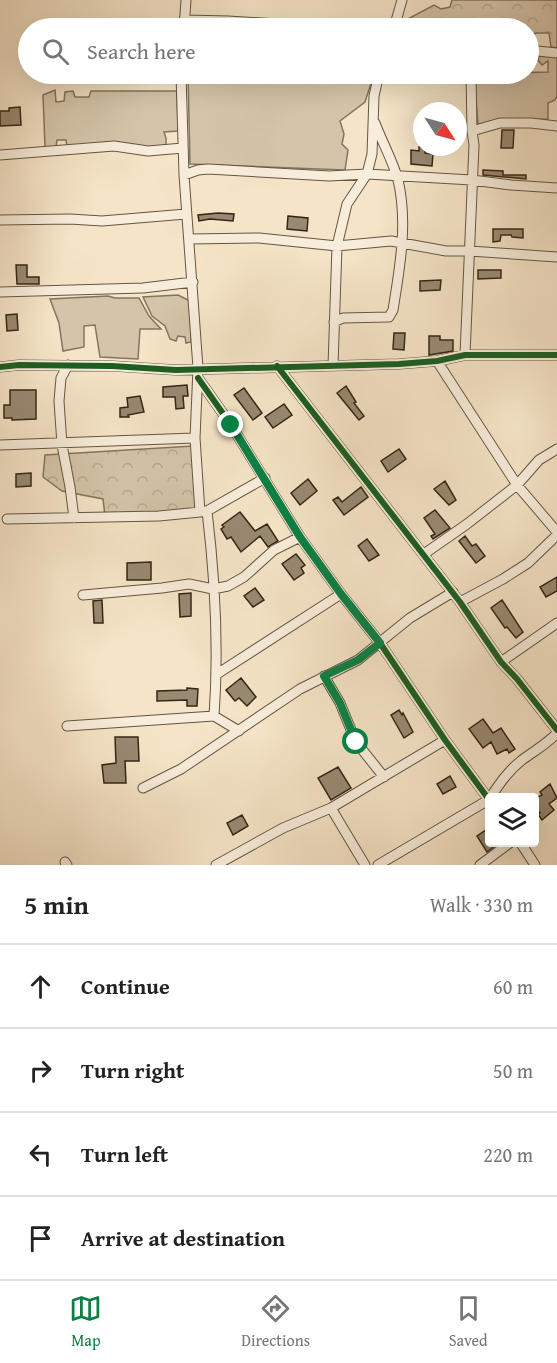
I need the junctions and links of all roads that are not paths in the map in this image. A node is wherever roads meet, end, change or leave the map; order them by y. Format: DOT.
graph roads {
  1 [pos="186,0"];
  2 [pos="402,0"];
  3 [pos="184,18"];
  4 [pos="397,18"];
  5 [pos="539,51"];
  6 [pos="557,53"];
  7 [pos="181,84"];
  8 [pos="377,84"];
  9 [pos="471,84"];
  10 [pos="374,119"];
  11 [pos="557,126"];
  12 [pos="472,131"];
  13 [pos="183,148"];
  14 [pos="0,154"];
  15 [pos="367,174"];
  16 [pos="184,175"];
  17 [pos="397,177"];
  18 [pos="472,180"];
  19 [pos="557,188"];
  20 [pos="186,214"];
  21 [pos="0,220"];
  22 [pos="190,239"];
  23 [pos="402,243"];
  24 [pos="337,246"];
  25 [pos="470,251"];
  26 [pos="557,258"];
  27 [pos="192,282"];
  28 [pos="0,292"];
  29 [pos="334,322"];
  30 [pos="465,355"];
  31 [pos="557,355"];
  32 [pos="437,361"];
  33 [pos="68,365"];
  34 [pos="277,366"];
  35 [pos="333,366"];
  36 [pos="0,367"];
  37 [pos="198,373"];
  38 [pos="195,438"];
  39 [pos="62,445"];
  40 [pos="0,446"];
  41 [pos="557,449"];
  42 [pos="265,478"];
  43 [pos="517,484"];
  44 [pos="204,511"];
  45 [pos="74,518"];
  46 [pos="7,519"];
  47 [pos="557,534"];
  48 [pos="300,537"];
  49 [pos="424,554"];
  50 [pos="213,589"];
  51 [pos="453,592"];
  52 [pos="341,594"];
  53 [pos="83,595"];
  54 [pos="460,602"];
  55 [pos="557,623"];
  56 [pos="380,643"];
  57 [pos="501,662"];
  58 [pos="217,674"];
  59 [pos="324,676"];
  60 [pos="214,716"];
  61 [pos="66,726"];
  62 [pos="239,731"];
  63 [pos="557,732"];
  64 [pos="445,740"];
  65 [pos="553,743"];
  66 [pos="384,777"];
  67 [pos="143,788"];
  68 [pos="493,793"];
  69 [pos="485,794"];
  70 [pos="485,801"];
  71 [pos="331,808"];
  72 [pos="505,847"];
  73 [pos="523,847"];
  74 [pos="218,865"];
  75 [pos="365,865"];
  76 [pos="378,865"];
  77 [pos="480,865"];
  78 [pos="535,865"];
  1 -- 3 [label="street"];
  2 -- 4 [label="street"];
  5 -- 6 [label="street"];
  7 -- 13 [label="street"];
  8 -- 10 [label="street"];
  9 -- 12 [label="street"];
  10 -- 15 [label="street"];
  10 -- 17 [label="street"];
  11 -- 12 [label="street"];
  12 -- 18 [label="street"];
  13 -- 14 [label="street"];
  13 -- 16 [label="street"];
  15 -- 16 [label="street"];
  15 -- 17 [label="street"];
  15 -- 24 [label="street"];
  16 -- 20 [label="street"];
  17 -- 18 [label="street"];
  17 -- 23 [label="street"];
  18 -- 19 [label="street"];
  18 -- 25 [label="street"];
  20 -- 21 [label="street"];
  20 -- 22 [label="street"];
  22 -- 24 [label="street"];
  22 -- 27 [label="street"];
  23 -- 24 [label="street"];
  23 -- 25 [label="street"];
  23 -- 29 [label="street"];
  24 -- 29 [label="street"];
  25 -- 26 [label="street"];
  25 -- 30 [label="street"];
  27 -- 28 [label="street"];
  27 -- 37 [label="street"];
  29 -- 35 [label="street"];
  30 -- 31 [label="street"];
  30 -- 32 [label="street"];
  32 -- 35 [label="street"];
  32 -- 43 [label="street"];
  33 -- 36 [label="street"];
  33 -- 37 [label="street"];
  33 -- 39 [label="street"];
  34 -- 35 [label="street"];
  34 -- 37 [label="street"];
  34 -- 49 [label="street"];
  37 -- 38 [label="street"];
  37 -- 42 [label="street"];
  38 -- 39 [label="street"];
  38 -- 44 [label="street"];
  39 -- 40 [label="street"];
  39 -- 45 [label="street"];
  41 -- 43 [label="street"];
  42 -- 44 [label="street"];
  42 -- 48 [label="street"];
  43 -- 47 [label="street"];
  43 -- 49 [label="street"];
  44 -- 45 [label="street"];
  44 -- 50 [label="street"];
  45 -- 46 [label="street"];
  47 -- 54 [label="street"];
  48 -- 50 [label="street"];
  48 -- 52 [label="street"];
  49 -- 51 [label="street"];
  50 -- 53 [label="street"];
  50 -- 58 [label="street"];
  51 -- 54 [label="street"];
  51 -- 56 [label="street"];
  52 -- 56 [label="street"];
  52 -- 58 [label="street"];
  54 -- 57 [label="street"];
  55 -- 57 [label="street"];
  56 -- 59 [label="street"];
  56 -- 64 [label="street"];
  57 -- 63 [label="street"];
  58 -- 60 [label="street"];
  59 -- 62 [label="street"];
  59 -- 66 [label="street"];
  60 -- 61 [label="street"];
  60 -- 62 [label="street"];
  62 -- 67 [label="street"];
  63 -- 65 [label="street"];
  64 -- 66 [label="street"];
  64 -- 69 [label="street"];
  65 -- 68 [label="street"];
  66 -- 71 [label="street"];
  70 -- 76 [label="street"];
  71 -- 74 [label="street"];
  71 -- 75 [label="street"];
  72 -- 77 [label="street"];
  73 -- 78 [label="street"];
}
